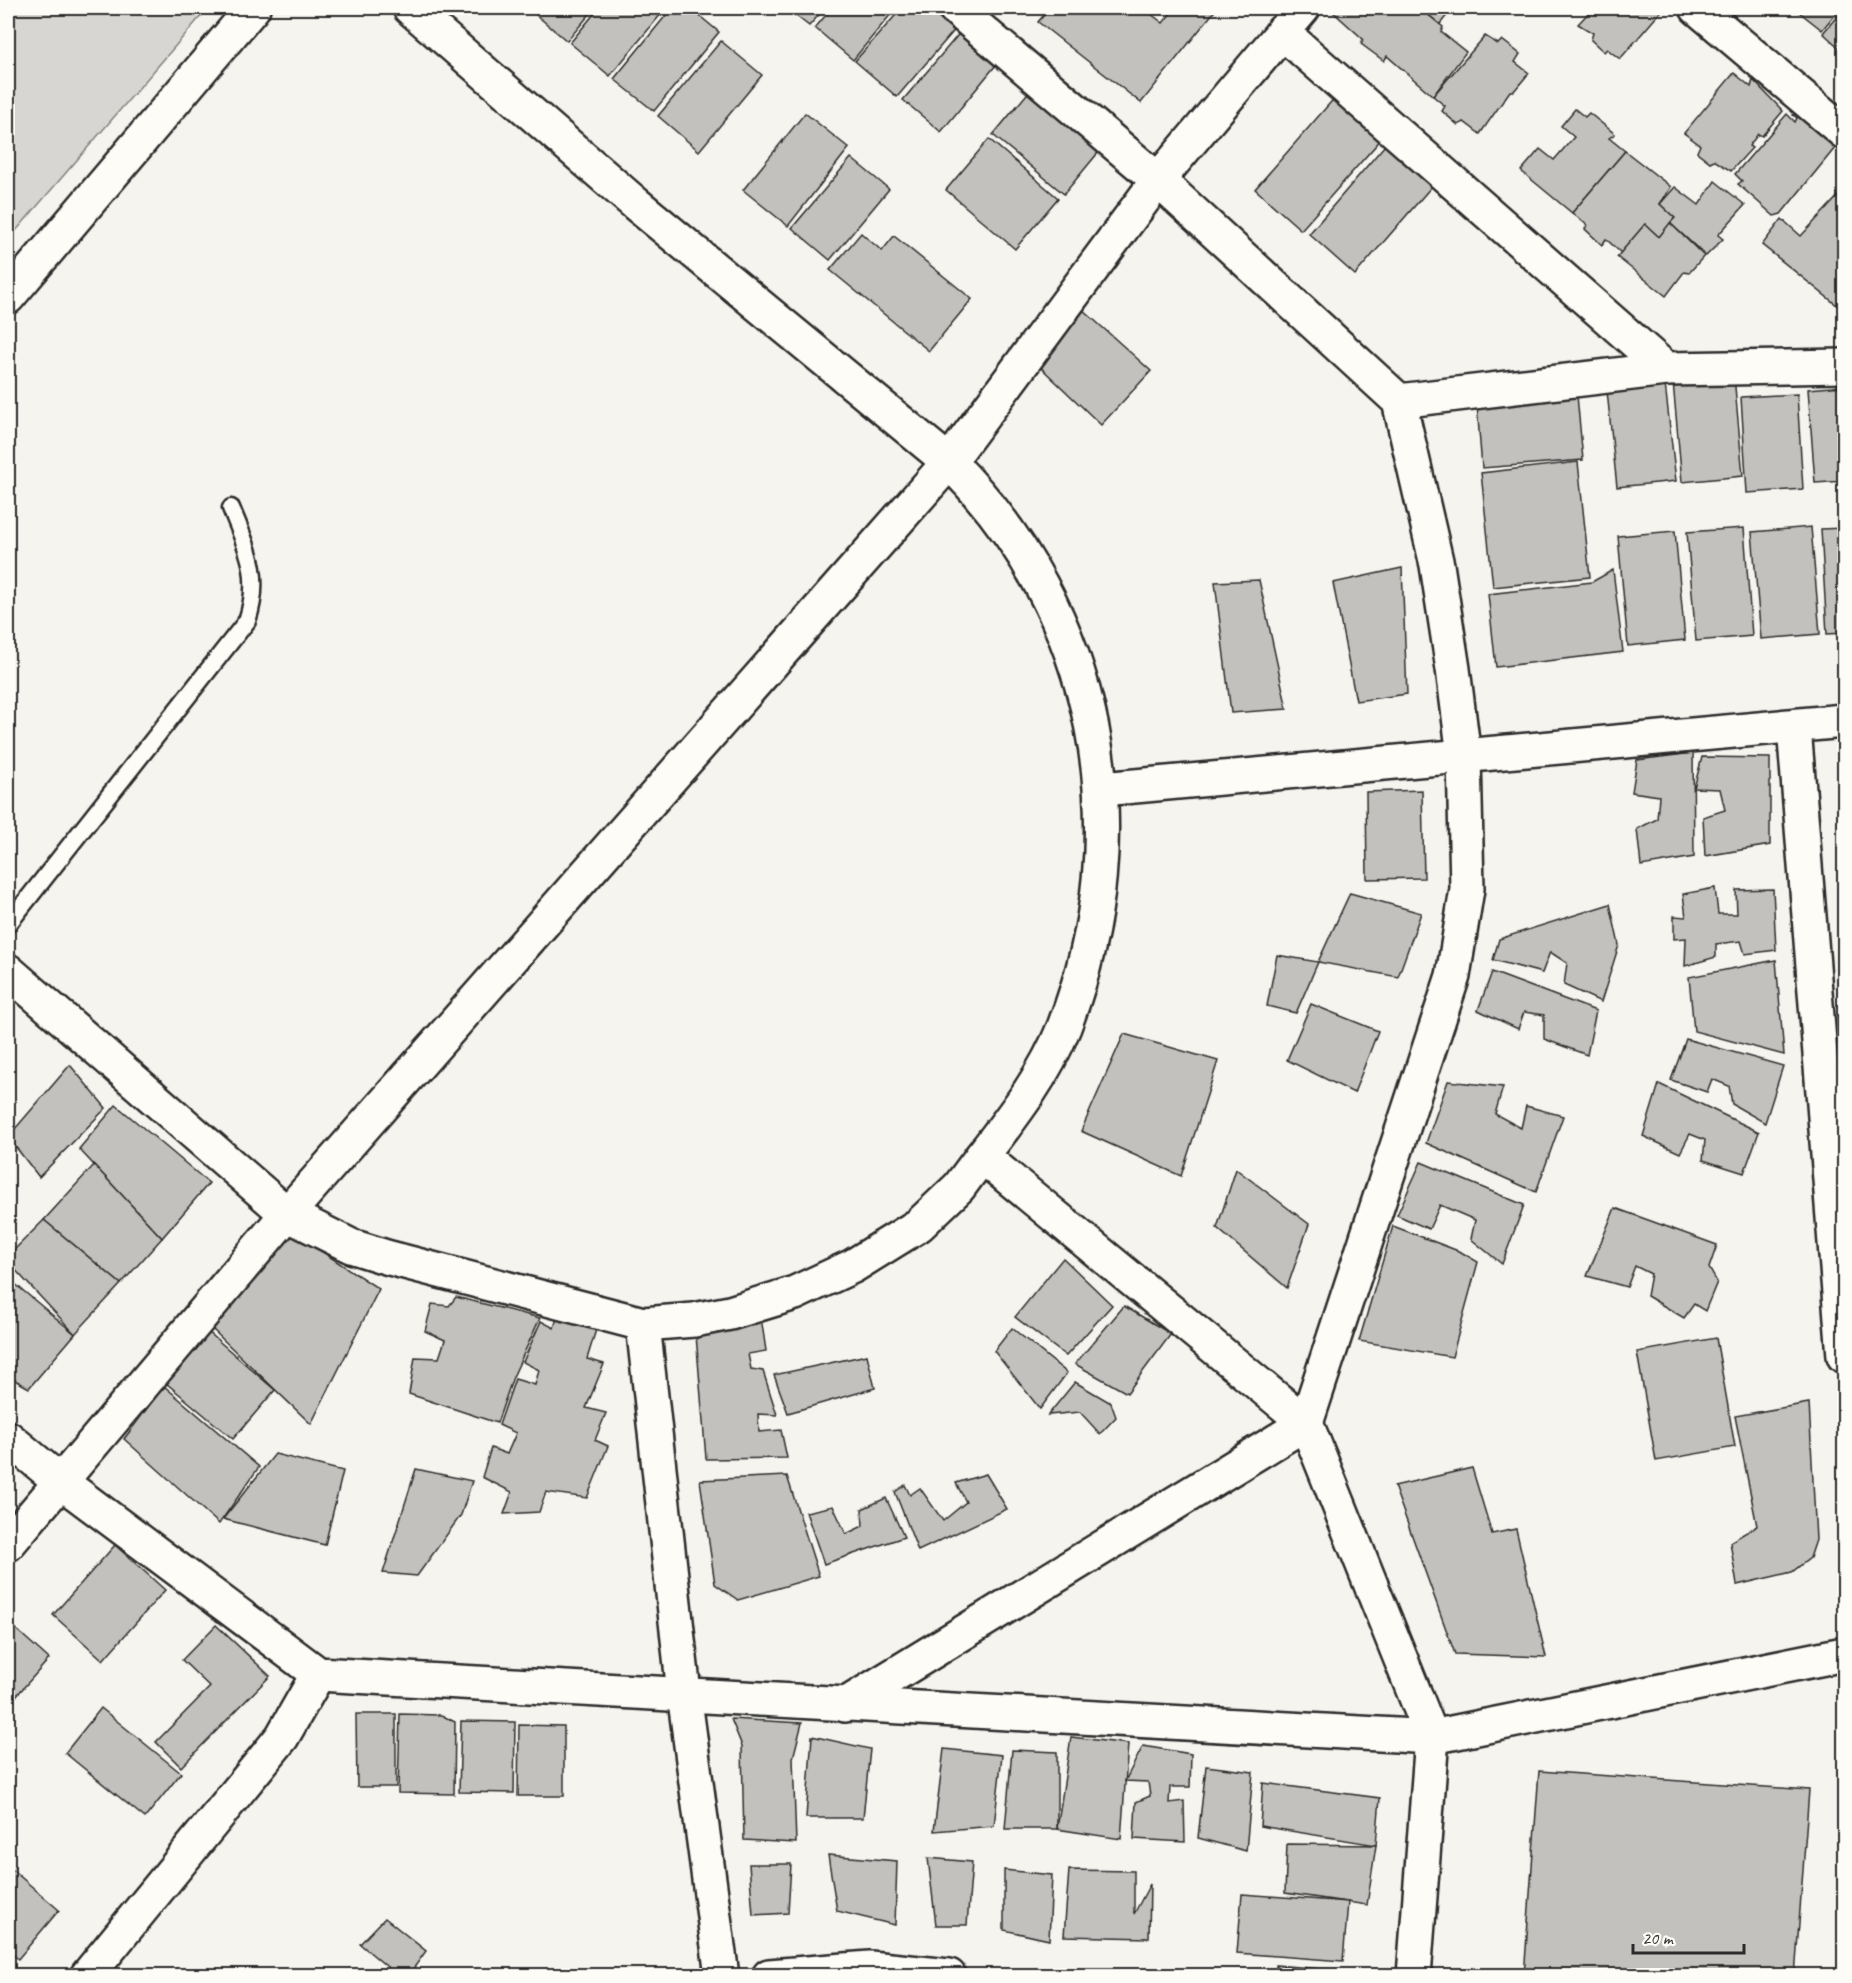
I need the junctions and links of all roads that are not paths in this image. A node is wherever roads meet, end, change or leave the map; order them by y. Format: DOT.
graph roads {
  1 [pos="253,8"];
  2 [pos="410,8"];
  3 [pos="955,8"];
  4 [pos="1303,8"];
  5 [pos="1697,8"];
  6 [pos="1282,32"];
  7 [pos="1845,132"];
  8 [pos="1158,180"];
  9 [pos="8,297"];
  10 [pos="1845,366"];
  11 [pos="1666,369"];
  12 [pos="1399,401"];
  13 [pos="949,462"];
  14 [pos="231,508"];
  15 [pos="1845,721"];
  16 [pos="1794,727"];
  17 [pos="1464,756"];
  18 [pos="1102,789"];
  19 [pos="8,924"];
  20 [pos="8,971"];
  21 [pos="982,1156"];
  22 [pos="287,1214"];
  23 [pos="643,1324"];
  24 [pos="1845,1356"];
  25 [pos="1306,1423"];
  26 [pos="8,1438"];
  27 [pos="61,1482"];
  28 [pos="8,1544"];
  29 [pos="1845,1654"];
  30 [pos="318,1674"];
  31 [pos="684,1693"];
  32 [pos="845,1706"];
  33 [pos="1432,1737"];
  34 [pos="87,1976"];
  35 [pos="722,1976"];
  36 [pos="769,1976"];
  37 [pos="949,1976"];
  38 [pos="1414,1976"];
  1 -- 9 [label="street"];
  2 -- 13 [label="street"];
  3 -- 8 [label="street"];
  4 -- 6 [label="street"];
  5 -- 7 [label="street"];
  6 -- 8 [label="street"];
  6 -- 11 [label="street"];
  8 -- 12 [label="street"];
  8 -- 13 [label="street"];
  10 -- 11 [label="street"];
  11 -- 12 [label="street"];
  12 -- 17 [label="street"];
  13 -- 18 [label="street"];
  13 -- 22 [label="street"];
  14 -- 19 [label="lane"];
  15 -- 16 [label="street"];
  16 -- 17 [label="street"];
  16 -- 24 [label="street"];
  17 -- 18 [label="street"];
  17 -- 25 [label="street"];
  18 -- 21 [label="street"];
  20 -- 22 [label="street"];
  21 -- 23 [label="street"];
  21 -- 25 [label="street"];
  22 -- 23 [label="street"];
  22 -- 27 [label="street"];
  23 -- 31 [label="street"];
  25 -- 32 [label="street"];
  25 -- 33 [label="street"];
  26 -- 27 [label="street"];
  27 -- 28 [label="street"];
  27 -- 30 [label="street"];
  29 -- 33 [label="street"];
  30 -- 31 [label="street"];
  30 -- 34 [label="street"];
  31 -- 32 [label="street"];
  31 -- 35 [label="street"];
  32 -- 33 [label="street"];
  33 -- 38 [label="street"];
  36 -- 37 [label="street"];
}
